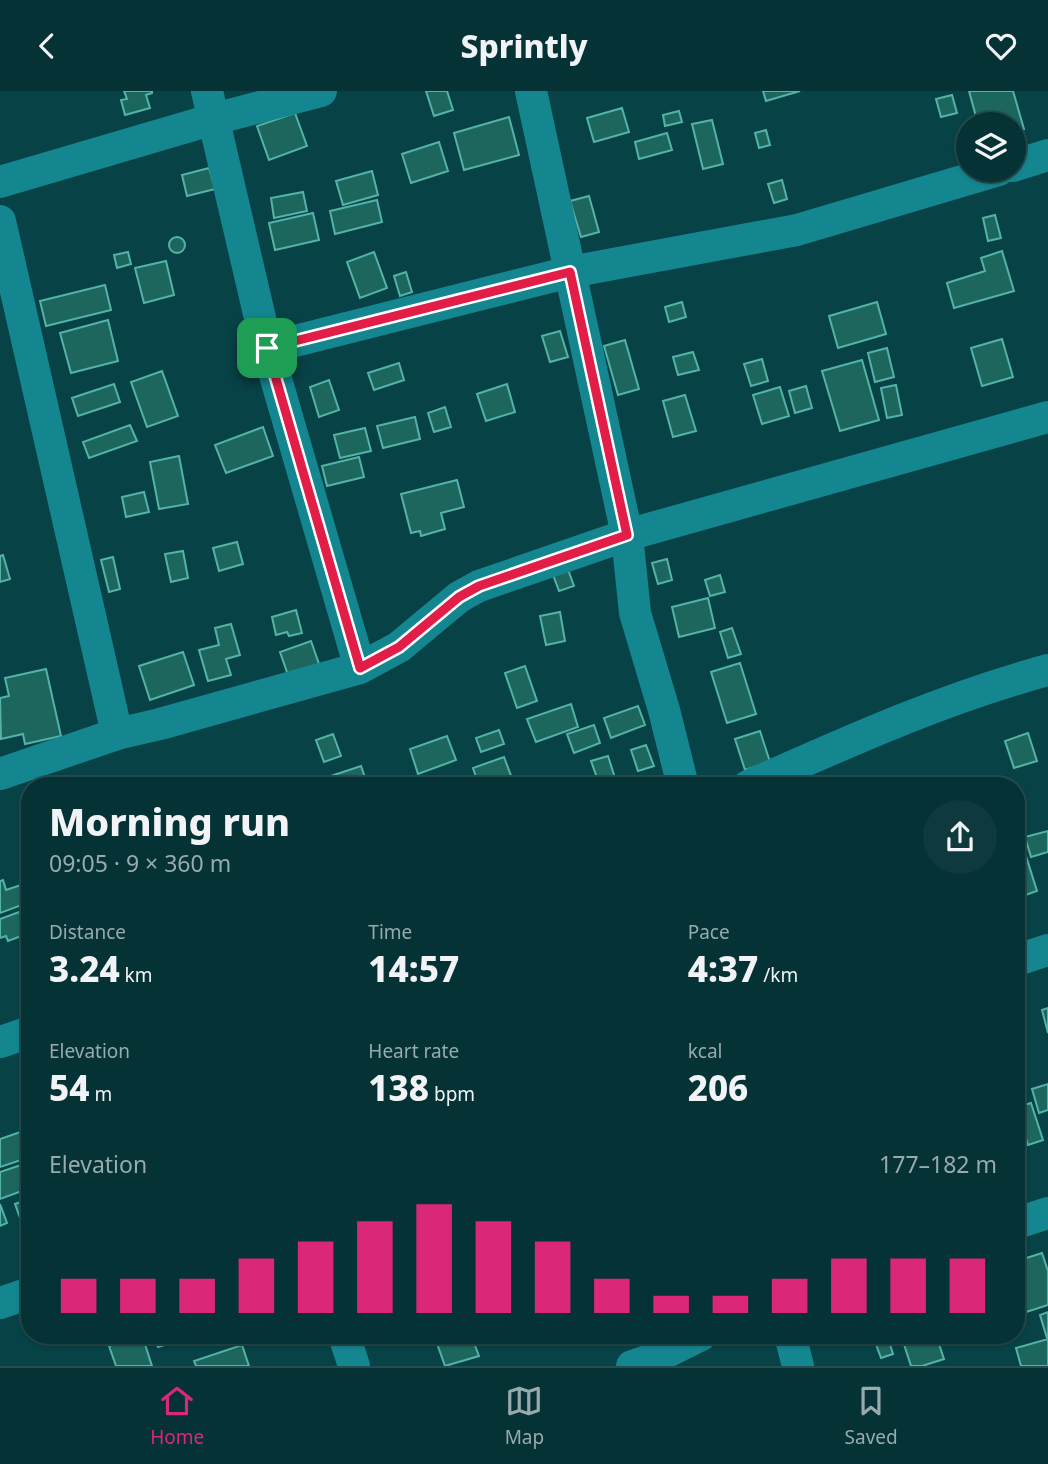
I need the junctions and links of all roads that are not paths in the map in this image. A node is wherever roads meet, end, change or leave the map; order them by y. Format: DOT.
graph roads {
  1 [pos="321,91"];
  2 [pos="531,91"];
  3 [pos="210,105"];
  4 [pos="1048,155"];
  5 [pos="1026,162"];
  6 [pos="0,182"];
  7 [pos="959,182"];
  8 [pos="0,221"];
  9 [pos="570,272"];
  10 [pos="267,348"];
  11 [pos="1048,417"];
  12 [pos="627,535"];
  13 [pos="360,668"];
  14 [pos="1048,670"];
  15 [pos="117,734"];
  16 [pos="0,774"];
  17 [pos="681,777"];
  18 [pos="768,777"];
  19 [pos="1048,950"];
  20 [pos="1025,957"];
  21 [pos="21,1035"];
  22 [pos="0,1042"];
  23 [pos="1048,1213"];
  24 [pos="1025,1220"];
  25 [pos="21,1296"];
  26 [pos="0,1303"];
  27 [pos="347,1344"];
  28 [pos="683,1344"];
  29 [pos="792,1344"];
  30 [pos="354,1366"];
  31 [pos="632,1366"];
  32 [pos="798,1366"];
  1 -- 3 [label="street"];
  2 -- 9 [label="street"];
  3 -- 6 [label="street"];
  3 -- 10 [label="street"];
  4 -- 5 [label="street"];
  7 -- 9 [label="street"];
  8 -- 15 [label="street"];
  9 -- 10 [label="street"];
  9 -- 12 [label="street"];
  10 -- 13 [label="street"];
  11 -- 12 [label="street"];
  12 -- 13 [label="street"];
  12 -- 17 [label="street"];
  13 -- 15 [label="street"];
  14 -- 18 [label="street"];
  15 -- 16 [label="street"];
  19 -- 20 [label="street"];
  21 -- 22 [label="street"];
  23 -- 24 [label="street"];
  25 -- 26 [label="street"];
  27 -- 30 [label="street"];
  28 -- 31 [label="street"];
  29 -- 32 [label="street"];
}
